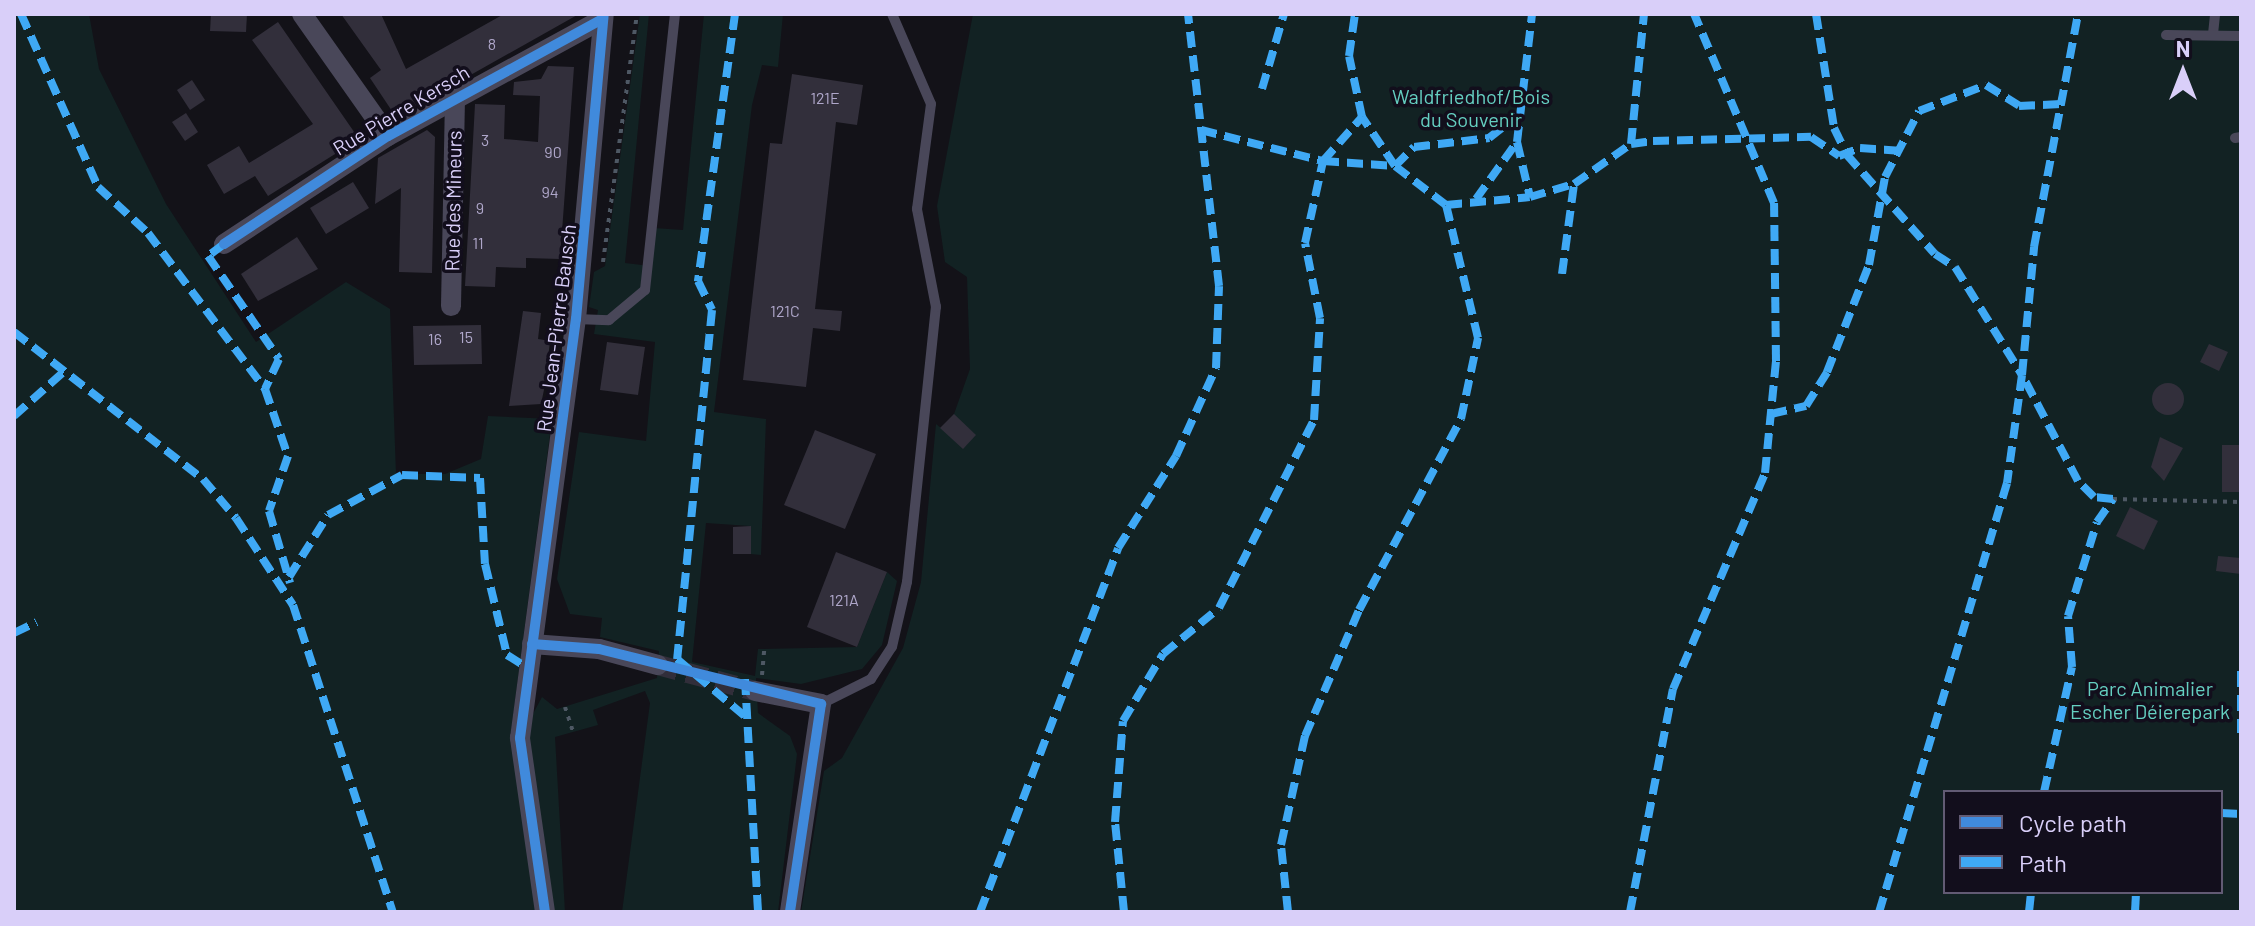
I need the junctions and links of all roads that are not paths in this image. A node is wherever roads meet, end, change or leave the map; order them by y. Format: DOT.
graph roads {
  1 [pos="302,14"];
  2 [pos="675,14"];
  3 [pos="892,14"];
  4 [pos="2215,14"];
  5 [pos="604,16"];
  6 [pos="2213,34"];
  7 [pos="2166,35"];
  8 [pos="2241,36"];
  9 [pos="455,95"];
  10 [pos="388,136"];
  11 [pos="224,244"];
  12 [pos="451,306"];
  13 [pos="576,319"];
  14 [pos="532,644"];
  15 [pos="658,665"];
  16 [pos="759,684"];
  17 [pos="821,704"];
  18 [pos="545,912"];
  19 [pos="790,912"];
  1 -- 10 [label="street"];
  2 -- 13 [label="lane"];
  3 -- 17 [label="lane"];
  4 -- 6 [label="lane"];
  5 -- 9 [label="street, Rue Pierre Kersch"];
  5 -- 13 [label="street, Rue Jean-Pierre Bausch"];
  6 -- 7 [label="lane"];
  6 -- 8 [label="lane"];
  9 -- 10 [label="street, Rue Pierre Kersch"];
  9 -- 12 [label="street, Rue des Mineurs"];
  10 -- 11 [label="street, Rue Pierre Kersch"];
  13 -- 14 [label="street, Rue Jean-Pierre Bausch"];
  14 -- 15 [label="street"];
  14 -- 18 [label="street, Rue Jean-Pierre Bausch"];
  16 -- 17 [label="street"];
  17 -- 19 [label="street"];
}
